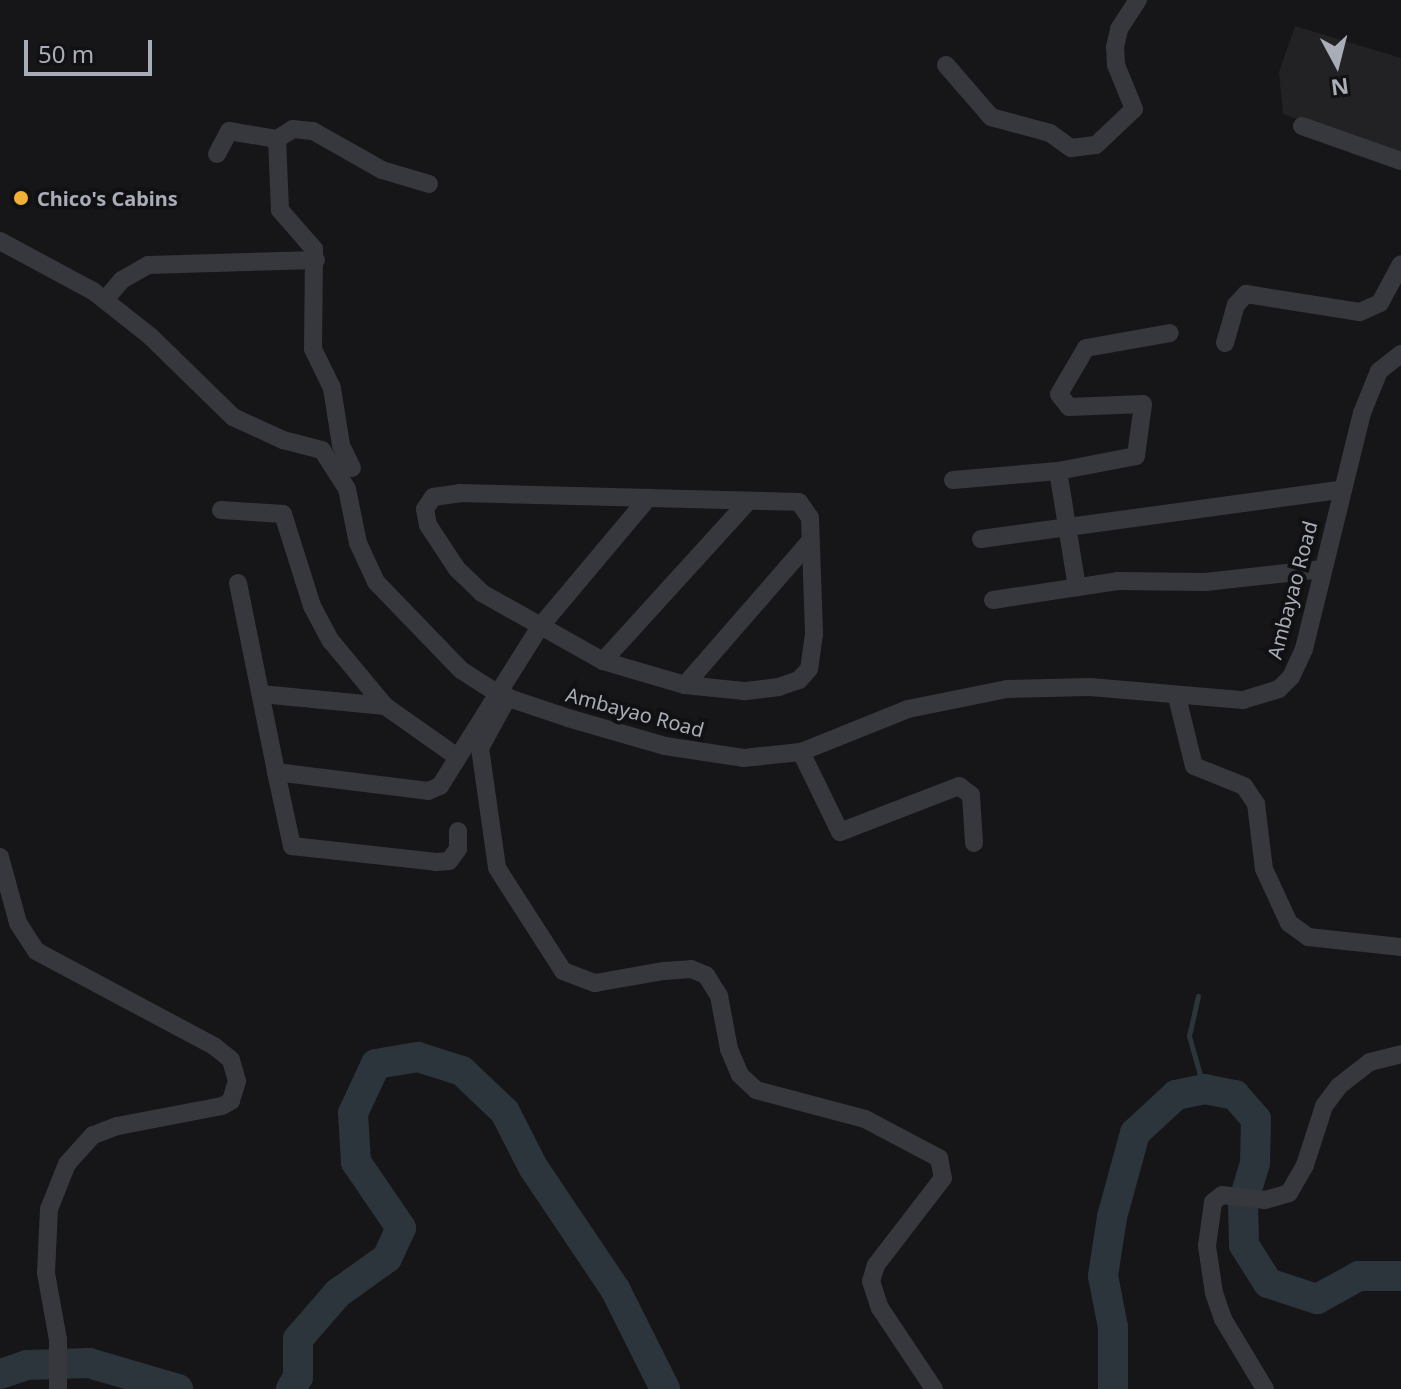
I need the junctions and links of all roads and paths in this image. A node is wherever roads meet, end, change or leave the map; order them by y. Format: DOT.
graph roads {
  1 [pos="1138,0"];
  2 [pos="946,65"];
  3 [pos="1302,126"];
  4 [pos="277,139"];
  5 [pos="217,154"];
  6 [pos="1401,161"];
  7 [pos="429,184"];
  8 [pos="0,241"];
  9 [pos="316,260"];
  10 [pos="1401,264"];
  11 [pos="105,300"];
  12 [pos="1170,333"];
  13 [pos="1225,343"];
  14 [pos="1401,354"];
  15 [pos="352,468"];
  16 [pos="1058,471"];
  17 [pos="953,480"];
  18 [pos="1341,490"];
  19 [pos="648,498"];
  20 [pos="747,503"];
  21 [pos="221,510"];
  22 [pos="1067,529"];
  23 [pos="981,539"];
  24 [pos="810,541"];
  25 [pos="1322,569"];
  26 [pos="238,583"];
  27 [pos="1077,587"];
  28 [pos="993,600"];
  29 [pos="539,628"];
  30 [pos="603,661"];
  31 [pos="685,685"];
  32 [pos="261,694"];
  33 [pos="504,696"];
  34 [pos="1177,697"];
  35 [pos="385,706"];
  36 [pos="801,752"];
  37 [pos="456,756"];
  38 [pos="276,772"];
  39 [pos="458,831"];
  40 [pos="974,843"];
  41 [pos="0,857"];
  42 [pos="1401,947"];
  43 [pos="1401,1054"];
  44 [pos="58,1389"];
  45 [pos="934,1389"];
  46 [pos="1265,1389"];
  1 -- 2 [label="street"];
  3 -- 6 [label="street"];
  4 -- 5 [label="street"];
  4 -- 7 [label="street"];
  4 -- 9 [label="street"];
  8 -- 11 [label="street, Ambayao Road"];
  9 -- 11 [label="street"];
  9 -- 15 [label="street"];
  10 -- 13 [label="street"];
  11 -- 33 [label="street, Ambayao Road"];
  12 -- 16 [label="street"];
  14 -- 18 [label="street, Ambayao Road"];
  16 -- 17 [label="street"];
  16 -- 22 [label="street"];
  18 -- 22 [label="street"];
  18 -- 25 [label="street, Ambayao Road"];
  19 -- 20 [label="street"];
  19 -- 29 [label="street"];
  19 -- 29 [label="street"];
  20 -- 24 [label="street"];
  20 -- 30 [label="street"];
  21 -- 35 [label="street"];
  22 -- 23 [label="street"];
  22 -- 27 [label="street"];
  24 -- 31 [label="street"];
  24 -- 31 [label="street"];
  25 -- 27 [label="street"];
  25 -- 34 [label="street, Ambayao Road"];
  26 -- 32 [label="street"];
  27 -- 28 [label="street"];
  29 -- 30 [label="street"];
  29 -- 33 [label="street"];
  30 -- 31 [label="street"];
  32 -- 35 [label="street"];
  32 -- 38 [label="street"];
  33 -- 36 [label="street, Ambayao Road"];
  33 -- 37 [label="street"];
  33 -- 45 [label="street"];
  34 -- 36 [label="street, Ambayao Road"];
  34 -- 42 [label="street"];
  35 -- 37 [label="street"];
  36 -- 40 [label="street"];
  37 -- 38 [label="street"];
  38 -- 39 [label="street"];
  41 -- 44 [label="street"];
  43 -- 46 [label="street"];
}
